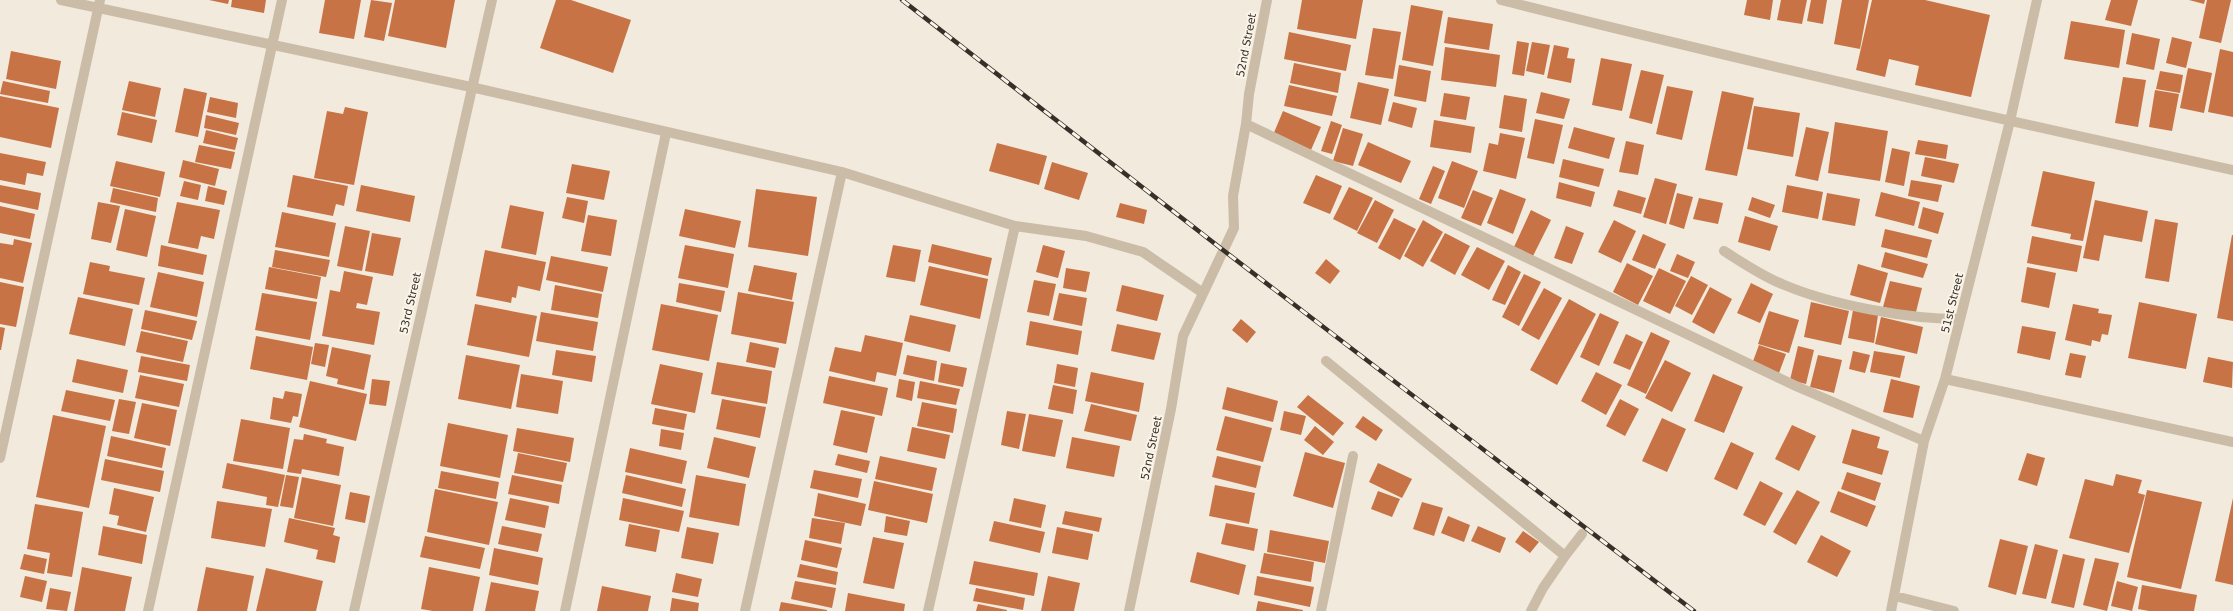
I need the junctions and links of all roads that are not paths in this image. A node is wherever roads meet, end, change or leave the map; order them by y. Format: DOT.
graph roads {
  1 [pos="62,0"];
  2 [pos="282,0"];
  3 [pos="492,0"];
  4 [pos="1267,0"];
  5 [pos="1501,0"];
  6 [pos="2037,0"];
  7 [pos="99,4"];
  8 [pos="271,46"];
  9 [pos="471,87"];
  10 [pos="2010,121"];
  11 [pos="1246,124"];
  12 [pos="666,133"];
  13 [pos="2233,170"];
  14 [pos="842,172"];
  15 [pos="1015,226"];
  16 [pos="1724,251"];
  17 [pos="1203,293"];
  18 [pos="1960,319"];
  19 [pos="1326,361"];
  20 [pos="1945,379"];
  21 [pos="1924,442"];
  22 [pos="2233,442"];
  23 [pos="1353,456"];
  24 [pos="0,458"];
  25 [pos="1582,534"];
  26 [pos="1565,556"];
  27 [pos="1895,596"];
  28 [pos="148,611"];
  29 [pos="354,611"];
  30 [pos="565,611"];
  31 [pos="745,611"];
  32 [pos="928,611"];
  33 [pos="1130,611"];
  34 [pos="1321,611"];
  35 [pos="1532,611"];
  36 [pos="1891,611"];
  37 [pos="1954,611"];
  1 -- 7 [label="street"];
  2 -- 8 [label="street"];
  3 -- 9 [label="street, 53rd Street"];
  4 -- 11 [label="street, 52nd Street"];
  5 -- 10 [label="street"];
  6 -- 10 [label="street, 51st Street"];
  7 -- 8 [label="street"];
  7 -- 24 [label="street"];
  8 -- 9 [label="street"];
  8 -- 28 [label="street"];
  9 -- 12 [label="street"];
  9 -- 29 [label="street, 53rd Street"];
  10 -- 13 [label="street"];
  10 -- 18 [label="street, 51st Street"];
  11 -- 17 [label="street, 52nd Street"];
  11 -- 21 [label="street"];
  12 -- 14 [label="street"];
  12 -- 30 [label="street"];
  14 -- 15 [label="street"];
  14 -- 31 [label="street"];
  15 -- 17 [label="street"];
  15 -- 32 [label="street"];
  16 -- 18 [label="street"];
  17 -- 33 [label="street, 52nd Street"];
  18 -- 20 [label="street, 51st Street"];
  19 -- 26 [label="street"];
  20 -- 21 [label="street, 51st Street"];
  20 -- 22 [label="street"];
  21 -- 27 [label="street, 51st Street"];
  23 -- 34 [label="street"];
  25 -- 26 [label="street"];
  26 -- 35 [label="street"];
  27 -- 36 [label="street, 51st Street"];
  27 -- 37 [label="street"];
}
